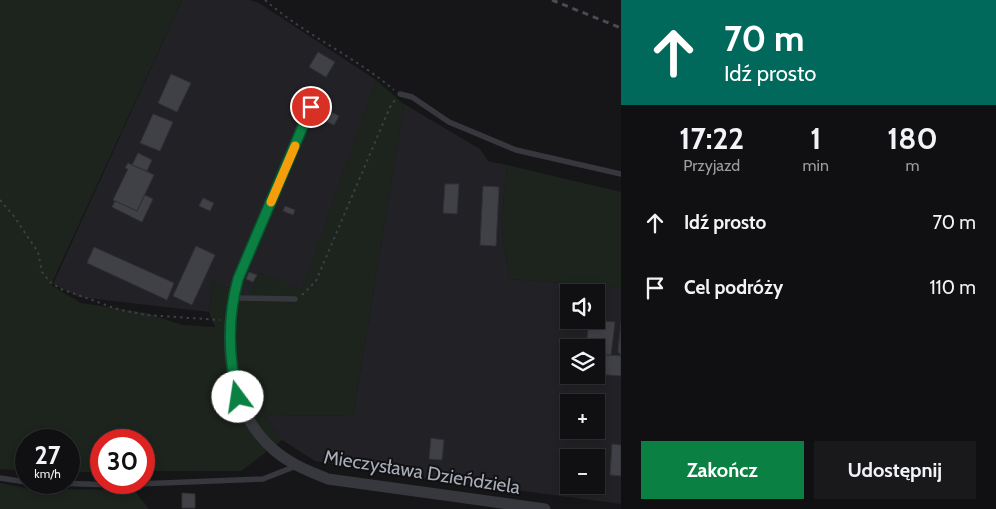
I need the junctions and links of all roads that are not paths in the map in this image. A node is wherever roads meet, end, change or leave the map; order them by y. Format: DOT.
graph roads {
  1 [pos="400,94"];
  2 [pos="311,107"];
  3 [pos="621,174"];
  4 [pos="238,279"];
  5 [pos="233,298"];
  6 [pos="295,299"];
  7 [pos="296,466"];
  8 [pos="0,478"];
  9 [pos="15,480"];
  10 [pos="80,484"];
  11 [pos="545,509"];
  1 -- 3 [label="lane"];
  2 -- 4 [label="lane"];
  4 -- 5 [label="street, Mieczysława Dzieńdziela"];
  5 -- 6 [label="lane"];
  5 -- 7 [label="street, Mieczysława Dzieńdziela"];
  7 -- 10 [label="lane"];
  7 -- 11 [label="street, Mieczysława Dzieńdziela"];
  8 -- 9 [label="lane"];
}
